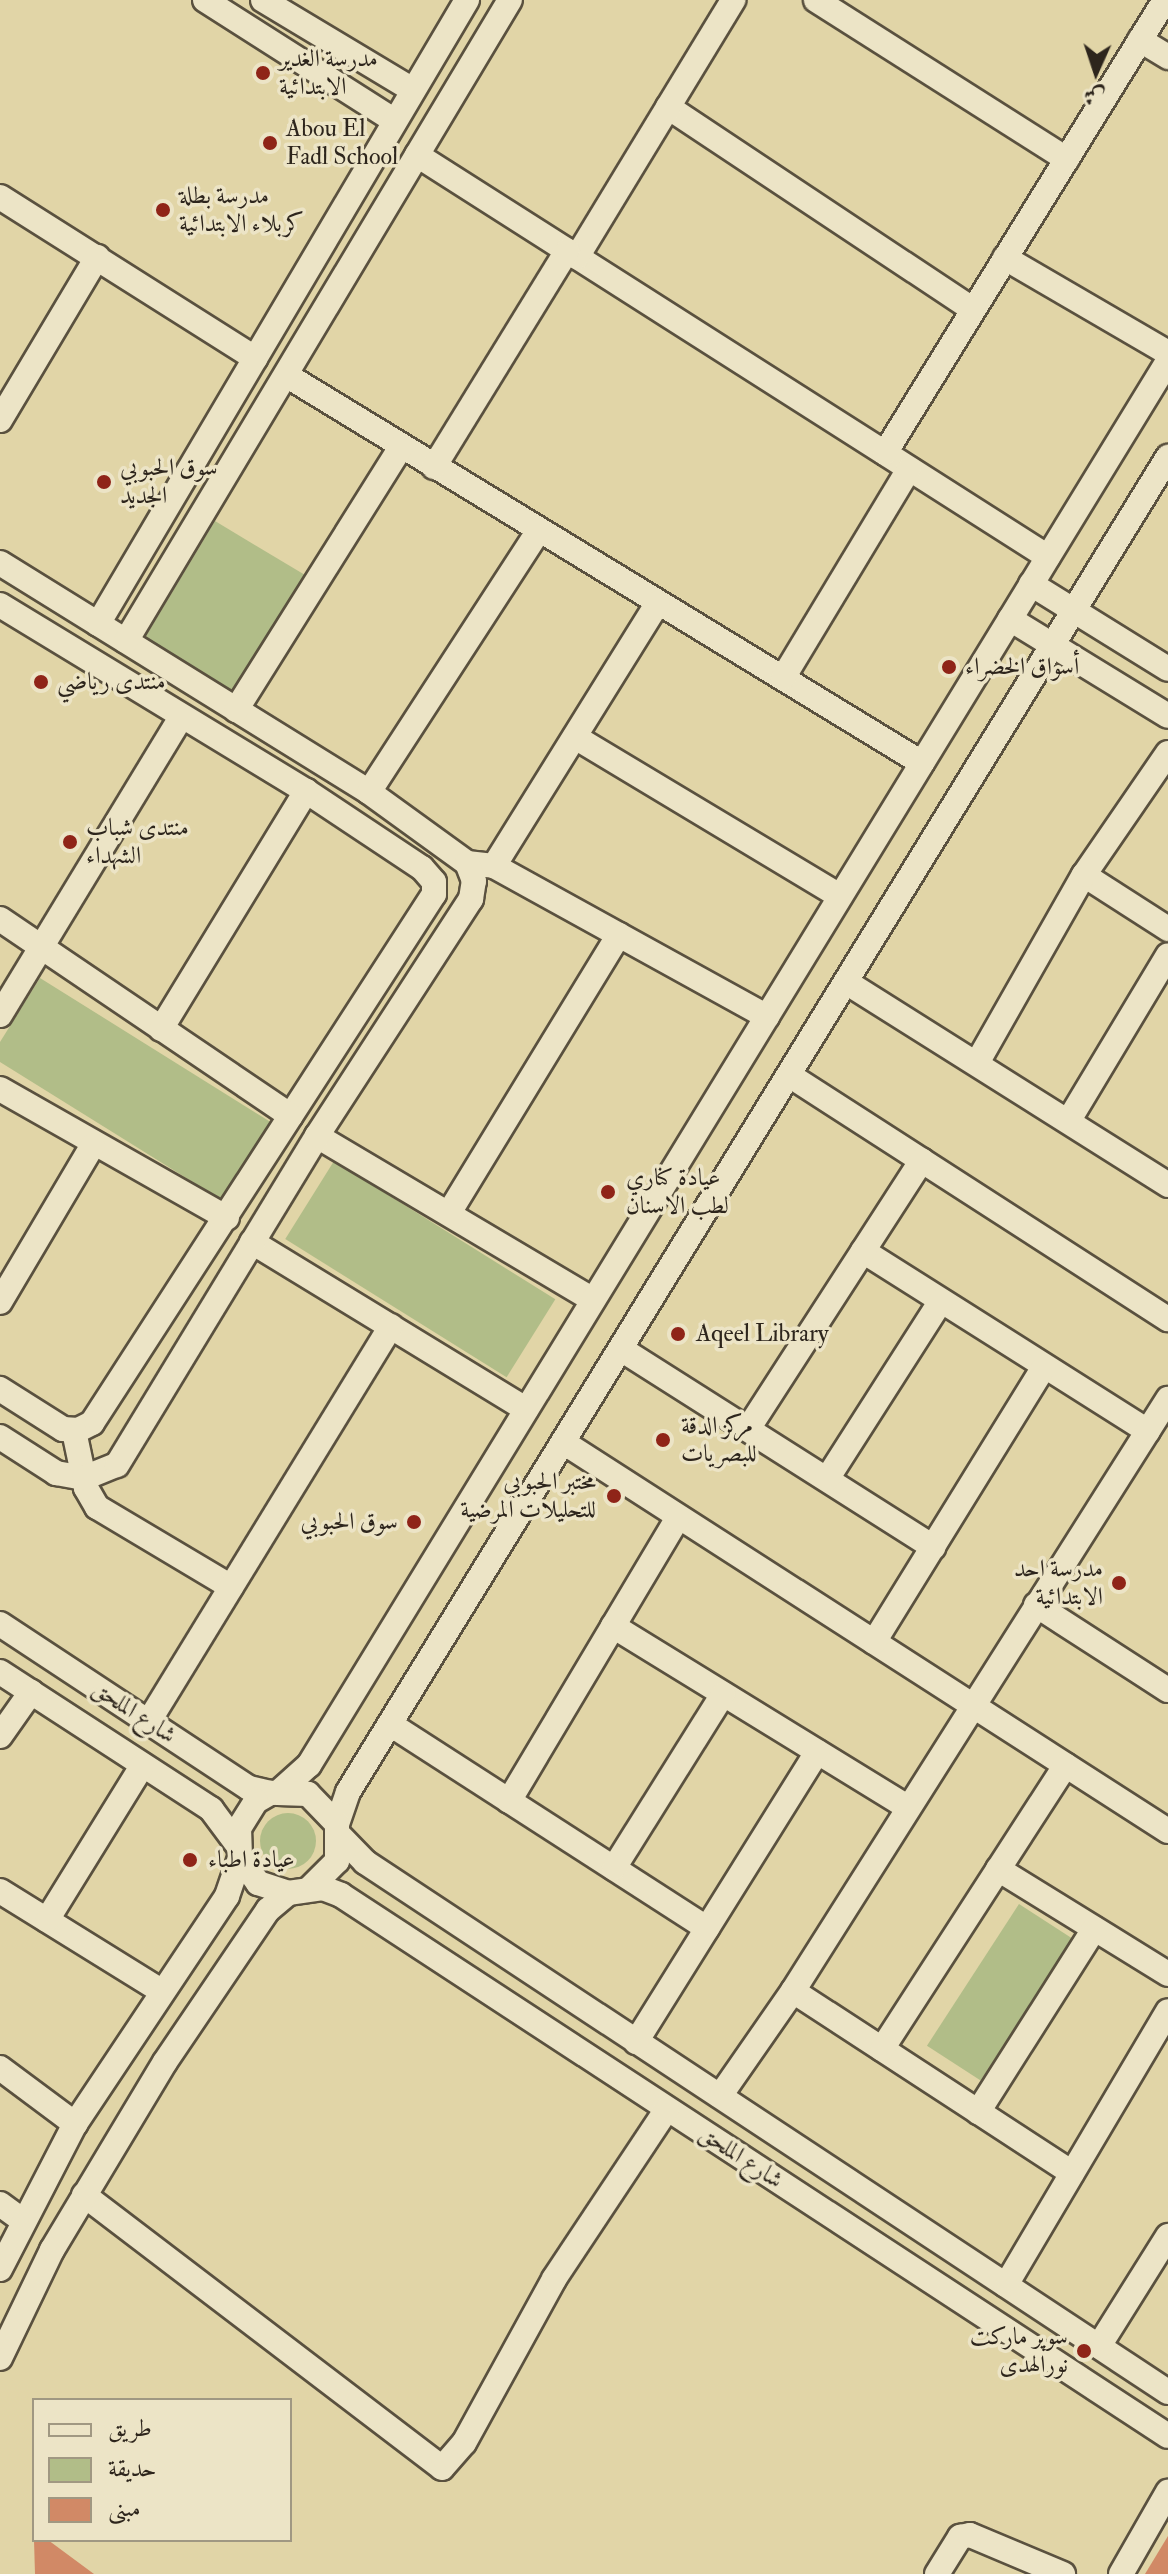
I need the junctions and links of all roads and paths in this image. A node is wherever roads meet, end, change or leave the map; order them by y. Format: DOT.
graph roads {
  1 [pos="205,0"];
  2 [pos="263,0"];
  3 [pos="467,0"];
  4 [pos="510,0"];
  5 [pos="733,0"];
  6 [pos="816,0"];
  7 [pos="1163,1"];
  8 [pos="1140,40"];
  9 [pos="1168,57"];
  10 [pos="413,90"];
  11 [pos="668,107"];
  12 [pos="395,121"];
  13 [pos="417,155"];
  14 [pos="1067,159"];
  15 [pos="0,197"];
  16 [pos="572,254"];
  17 [pos="97,257"];
  18 [pos="1005,258"];
  19 [pos="973,310"];
  20 [pos="1168,353"];
  21 [pos="255,358"];
  22 [pos="1168,361"];
  23 [pos="286,375"];
  24 [pos="4,404"];
  25 [pos="401,447"];
  26 [pos="885,453"];
  27 [pos="1168,457"];
  28 [pos="434,467"];
  29 [pos="909,469"];
  30 [pos="539,530"];
  31 [pos="1048,557"];
  32 [pos="0,563"];
  33 [pos="1031,584"];
  34 [pos="658,603"];
  35 [pos="0,605"];
  36 [pos="1074,611"];
  37 [pos="1010,619"];
  38 [pos="98,624"];
  39 [pos="126,641"];
  40 [pos="1052,645"];
  41 [pos="1168,669"];
  42 [pos="783,678"];
  43 [pos="236,710"];
  44 [pos="1168,716"];
  45 [pos="181,717"];
  46 [pos="575,737"];
  47 [pos="1168,753"];
  48 [pos="922,763"];
  49 [pos="306,791"];
  50 [pos="369,792"];
  51 [pos="467,863"];
  52 [pos="494,866"];
  53 [pos="1084,875"];
  54 [pos="434,882"];
  55 [pos="840,896"];
  56 [pos="0,919"];
  57 [pos="1168,929"];
  58 [pos="619,935"];
  59 [pos="42,947"];
  60 [pos="1168,955"];
  61 [pos="846,982"];
  62 [pos="0,1015"];
  63 [pos="767,1017"];
  64 [pos="161,1029"];
  65 [pos="977,1063"];
  66 [pos="789,1075"];
  67 [pos="0,1089"];
  68 [pos="291,1116"];
  69 [pos="1069,1120"];
  70 [pos="317,1136"];
  71 [pos="93,1145"];
  72 [pos="922,1160"];
  73 [pos="1166,1180"];
  74 [pos="449,1213"];
  75 [pos="227,1218"];
  76 [pos="252,1242"];
  77 [pos="863,1251"];
  78 [pos="593,1300"];
  79 [pos="941,1301"];
  80 [pos="0,1302"];
  81 [pos="1168,1319"];
  82 [pos="391,1326"];
  83 [pos="621,1349"];
  84 [pos="1044,1367"];
  85 [pos="0,1389"];
  86 [pos="1168,1399"];
  87 [pos="526,1409"];
  88 [pos="748,1429"];
  89 [pos="74,1431"];
  90 [pos="1148,1431"];
  91 [pos="0,1437"];
  92 [pos="563,1442"];
  93 [pos="84,1478"];
  94 [pos="827,1479"];
  95 [pos="678,1517"];
  96 [pos="933,1547"];
  97 [pos="231,1587"];
  98 [pos="1036,1605"];
  99 [pos="0,1624"];
  100 [pos="613,1626"];
  101 [pos="874,1642"];
  102 [pos="0,1672"];
  103 [pos="1168,1690"];
  104 [pos="31,1692"];
  105 [pos="723,1694"];
  106 [pos="972,1705"];
  107 [pos="149,1721"];
  108 [pos="390,1724"];
  109 [pos="0,1736"];
  110 [pos="817,1752"];
  111 [pos="1066,1765"];
  112 [pos="142,1766"];
  113 [pos="275,1792"];
  114 [pos="509,1801"];
  115 [pos="907,1807"];
  116 [pos="338,1830"];
  117 [pos="1168,1831"];
  118 [pos="238,1851"];
  119 [pos="614,1868"];
  120 [pos="998,1869"];
  121 [pos="299,1890"];
  122 [pos="0,1891"];
  123 [pos="47,1920"];
  124 [pos="707,1928"];
  125 [pos="1094,1929"];
  126 [pos="1168,1974"];
  127 [pos="161,1991"];
  128 [pos="793,1991"];
  129 [pos="1168,2011"];
  130 [pos="636,2042"];
  131 [pos="882,2049"];
  132 [pos="0,2068"];
  133 [pos="720,2096"];
  134 [pos="667,2109"];
  135 [pos="978,2112"];
  136 [pos="75,2124"];
  137 [pos="1072,2173"];
  138 [pos="84,2195"];
  139 [pos="0,2204"];
  140 [pos="22,2220"];
  141 [pos="1167,2239"];
  142 [pos="0,2269"];
  143 [pos="1006,2285"];
  144 [pos="1099,2346"];
  145 [pos="0,2358"];
  146 [pos="1168,2392"];
  147 [pos="1168,2436"];
  148 [pos="1168,2492"];
  149 [pos="937,2574"];
  150 [pos="1063,2574"];
  151 [pos="1121,2574"];
  1 -- 12 [label="street"];
  2 -- 10 [label="street"];
  3 -- 10 [label="street"];
  4 -- 13 [label="street"];
  5 -- 11 [label="street"];
  6 -- 14 [label="street"];
  7 -- 8 [label="street"];
  8 -- 9 [label="street"];
  8 -- 14 [label="street"];
  10 -- 12 [label="street"];
  11 -- 16 [label="street"];
  11 -- 19 [label="street"];
  12 -- 21 [label="street"];
  13 -- 16 [label="street"];
  13 -- 23 [label="street"];
  14 -- 18 [label="street"];
  15 -- 17 [label="street"];
  16 -- 26 [label="street"];
  16 -- 28 [label="street"];
  17 -- 21 [label="street"];
  17 -- 24 [label="street"];
  18 -- 19 [label="street"];
  18 -- 20 [label="street"];
  19 -- 26 [label="street"];
  21 -- 38 [label="street"];
  22 -- 31 [label="street"];
  23 -- 25 [label="street"];
  23 -- 39 [label="street"];
  25 -- 28 [label="street"];
  25 -- 43 [label="street"];
  26 -- 29 [label="street"];
  27 -- 36 [label="street"];
  28 -- 30 [label="street"];
  29 -- 31 [label="street"];
  29 -- 42 [label="street"];
  30 -- 34 [label="street"];
  30 -- 50 [label="street"];
  31 -- 33 [label="street"];
  32 -- 38 [label="street"];
  33 -- 36 [label="street"];
  33 -- 37 [label="street"];
  34 -- 42 [label="street"];
  34 -- 46 [label="street"];
  35 -- 45 [label="street"];
  36 -- 40 [label="street"];
  36 -- 41 [label="street"];
  37 -- 40 [label="street"];
  37 -- 48 [label="street"];
  38 -- 39 [label="street"];
  39 -- 43 [label="street"];
  40 -- 44 [label="street"];
  40 -- 61 [label="street"];
  42 -- 48 [label="street"];
  43 -- 50 [label="street"];
  45 -- 49 [label="street"];
  45 -- 59 [label="street"];
  46 -- 52 [label="street"];
  46 -- 55 [label="street"];
  47 -- 53 [label="street"];
  48 -- 55 [label="street"];
  49 -- 54 [label="street"];
  49 -- 64 [label="street"];
  50 -- 51 [label="street"];
  51 -- 52 [label="street"];
  51 -- 54 [label="street"];
  51 -- 70 [label="street"];
  52 -- 58 [label="street"];
  53 -- 57 [label="street"];
  53 -- 65 [label="street"];
  54 -- 68 [label="street"];
  55 -- 63 [label="street"];
  56 -- 59 [label="street"];
  58 -- 63 [label="street"];
  58 -- 74 [label="street"];
  59 -- 62 [label="street"];
  59 -- 64 [label="street"];
  60 -- 69 [label="street"];
  61 -- 65 [label="street"];
  61 -- 66 [label="street"];
  63 -- 78 [label="street"];
  64 -- 68 [label="street"];
  65 -- 69 [label="street"];
  66 -- 72 [label="street"];
  66 -- 83 [label="street"];
  67 -- 71 [label="street"];
  68 -- 75 [label="street"];
  69 -- 73 [label="street"];
  70 -- 74 [label="street"];
  70 -- 76 [label="street"];
  71 -- 75 [label="street"];
  71 -- 80 [label="street"];
  72 -- 77 [label="street"];
  72 -- 81 [label="street"];
  74 -- 78 [label="street"];
  75 -- 89 [label="street"];
  76 -- 82 [label="street"];
  76 -- 93 [label="street"];
  77 -- 79 [label="street"];
  77 -- 88 [label="street"];
  78 -- 87 [label="street"];
  79 -- 84 [label="street"];
  79 -- 94 [label="street"];
  82 -- 87 [label="street"];
  82 -- 97 [label="street"];
  83 -- 88 [label="street"];
  83 -- 92 [label="street"];
  84 -- 90 [label="street"];
  84 -- 96 [label="street"];
  85 -- 89 [label="street"];
  86 -- 90 [label="street"];
  87 -- 113 [label="street"];
  88 -- 94 [label="street"];
  89 -- 93 [label="street"];
  90 -- 98 [label="street"];
  91 -- 93 [label="street"];
  92 -- 95 [label="street"];
  92 -- 108 [label="street"];
  93 -- 97 [label="street"];
  94 -- 96 [label="street"];
  95 -- 100 [label="street"];
  95 -- 101 [label="street"];
  96 -- 101 [label="street"];
  97 -- 107 [label="street"];
  98 -- 103 [label="street"];
  98 -- 106 [label="street"];
  99 -- 107 [label="street, شارع الملحق"];
  100 -- 105 [label="street"];
  100 -- 114 [label="street"];
  101 -- 106 [label="street"];
  102 -- 104 [label="street, شارع الملحق"];
  104 -- 109 [label="street"];
  104 -- 112 [label="street, شارع الملحق"];
  105 -- 110 [label="street"];
  105 -- 119 [label="street"];
  106 -- 111 [label="street"];
  106 -- 115 [label="street"];
  107 -- 113 [label="street, شارع الملحق"];
  108 -- 114 [label="street"];
  108 -- 116 [label="street"];
  110 -- 115 [label="street"];
  110 -- 124 [label="street"];
  111 -- 117 [label="street"];
  111 -- 120 [label="street"];
  112 -- 118 [label="street, شارع الملحق"];
  112 -- 123 [label="street"];
  113 -- 116 [label="street"];
  113 -- 118 [label="street"];
  114 -- 119 [label="street"];
  115 -- 128 [label="street"];
  116 -- 121 [label="street"];
  116 -- 130 [label="street, شارع الملحق"];
  118 -- 121 [label="street"];
  118 -- 127 [label="street"];
  119 -- 124 [label="street"];
  120 -- 125 [label="street"];
  120 -- 131 [label="street"];
  121 -- 134 [label="street, شارع الملحق"];
  121 -- 138 [label="street"];
  122 -- 123 [label="street"];
  123 -- 127 [label="street"];
  124 -- 130 [label="street"];
  125 -- 126 [label="street"];
  125 -- 135 [label="street"];
  127 -- 136 [label="street"];
  128 -- 131 [label="street"];
  128 -- 133 [label="street"];
  129 -- 137 [label="street"];
  130 -- 133 [label="street, شارع الملحق"];
  131 -- 135 [label="street"];
  132 -- 136 [label="street"];
  133 -- 143 [label="street, شارع الملحق"];
  134 -- 138 [label="street"];
  134 -- 147 [label="street, شارع الملحق"];
  135 -- 137 [label="street"];
  136 -- 140 [label="street"];
  137 -- 143 [label="street"];
  138 -- 145 [label="street"];
  139 -- 140 [label="street"];
  140 -- 142 [label="street"];
  141 -- 144 [label="street"];
  143 -- 144 [label="street, شارع الملحق"];
  144 -- 146 [label="street, شارع الملحق"];
  148 -- 151 [label="street"];
  149 -- 150 [label="street"];
}
